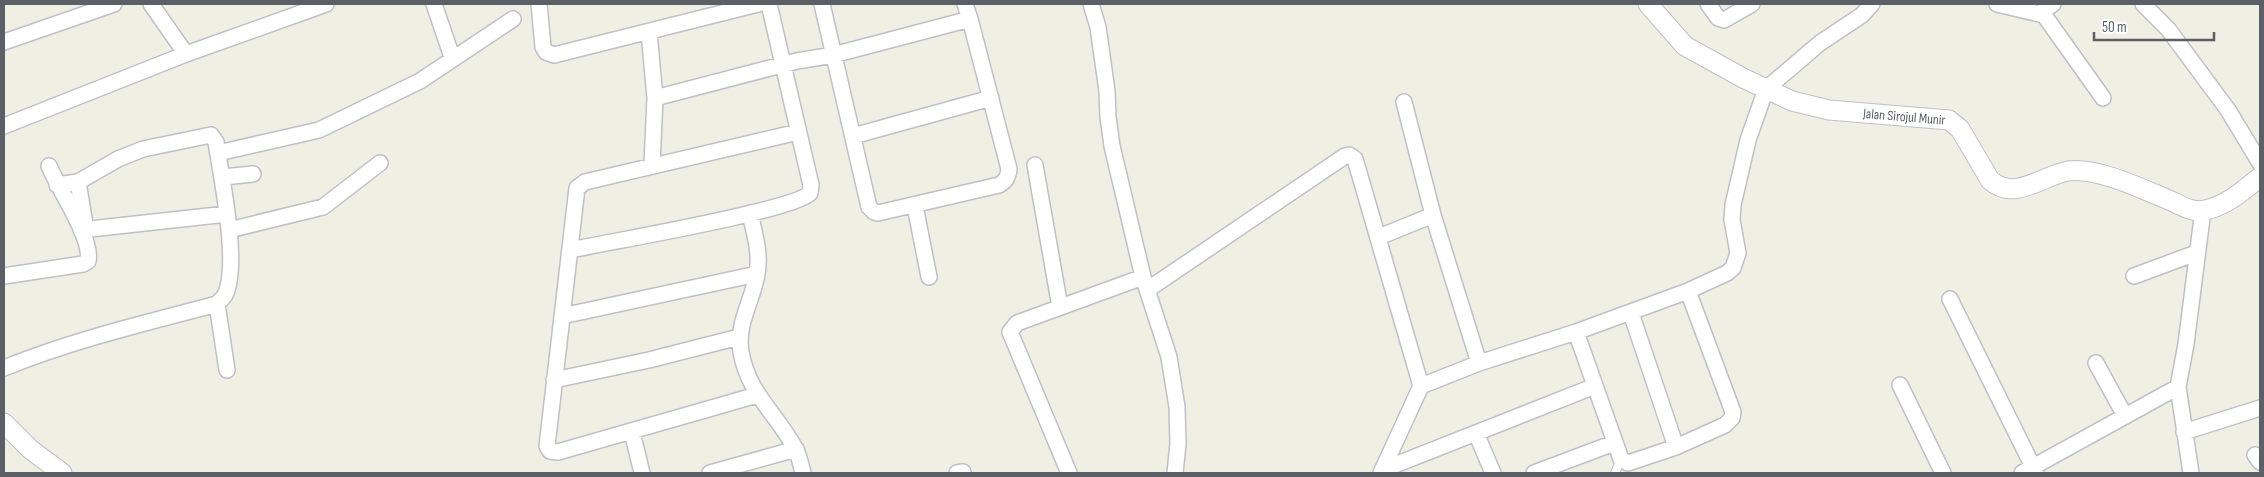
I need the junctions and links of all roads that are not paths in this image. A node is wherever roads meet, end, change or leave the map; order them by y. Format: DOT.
graph roads {
  1 [pos="114,4"];
  2 [pos="151,4"];
  3 [pos="326,4"];
  4 [pos="434,4"];
  5 [pos="539,4"];
  6 [pos="758,4"];
  7 [pos="769,4"];
  8 [pos="822,4"];
  9 [pos="965,4"];
  10 [pos="1091,4"];
  11 [pos="1648,4"];
  12 [pos="1708,4"];
  13 [pos="1752,4"];
  14 [pos="1872,4"];
  15 [pos="1997,4"];
  16 [pos="2143,4"];
  17 [pos="2047,9"];
  18 [pos="513,19"];
  19 [pos="970,19"];
  20 [pos="649,32"];
  21 [pos="4,42"];
  22 [pos="186,54"];
  23 [pos="833,55"];
  24 [pos="452,57"];
  25 [pos="781,65"];
  26 [pos="1766,89"];
  27 [pos="656,98"];
  28 [pos="991,98"];
  29 [pos="2103,98"];
  30 [pos="1404,102"];
  31 [pos="4,126"];
  32 [pos="798,132"];
  33 [pos="853,136"];
  34 [pos="218,153"];
  35 [pos="380,163"];
  36 [pos="2260,163"];
  37 [pos="652,165"];
  38 [pos="1035,165"];
  39 [pos="49,166"];
  40 [pos="253,174"];
  41 [pos="223,177"];
  42 [pos="2260,178"];
  43 [pos="78,182"];
  44 [pos="57,185"];
  45 [pos="916,206"];
  46 [pos="2203,210"];
  47 [pos="750,213"];
  48 [pos="228,214"];
  49 [pos="1433,215"];
  50 [pos="230,230"];
  51 [pos="84,232"];
  52 [pos="1379,237"];
  53 [pos="571,250"];
  54 [pos="2196,253"];
  55 [pos="5,273"];
  56 [pos="757,274"];
  57 [pos="929,276"];
  58 [pos="2134,276"];
  59 [pos="1145,283"];
  60 [pos="1688,291"];
  61 [pos="1950,299"];
  62 [pos="217,304"];
  63 [pos="1060,307"];
  64 [pos="1630,313"];
  65 [pos="562,316"];
  66 [pos="1576,332"];
  67 [pos="739,337"];
  68 [pos="1479,363"];
  69 [pos="2096,363"];
  70 [pos="4,368"];
  71 [pos="227,370"];
  72 [pos="554,380"];
  73 [pos="1900,385"];
  74 [pos="1421,386"];
  75 [pos="1595,386"];
  76 [pos="2178,387"];
  77 [pos="757,395"];
  78 [pos="2260,408"];
  79 [pos="2125,416"];
  80 [pos="4,423"];
  81 [pos="632,432"];
  82 [pos="2184,432"];
  83 [pos="1476,433"];
  84 [pos="1614,443"];
  85 [pos="1676,447"];
  86 [pos="796,449"];
  87 [pos="1618,466"];
  88 [pos="2030,471"];
  89 [pos="1381,472"];
  90 [pos="62,473"];
  91 [pos="642,473"];
  92 [pos="710,473"];
  93 [pos="803,473"];
  94 [pos="1070,473"];
  95 [pos="1175,473"];
  96 [pos="1493,473"];
  97 [pos="1534,473"];
  98 [pos="1943,473"];
  99 [pos="2191,473"];
  1 -- 21 [label="street"];
  2 -- 22 [label="street"];
  3 -- 22 [label="street"];
  4 -- 24 [label="street"];
  5 -- 20 [label="street"];
  6 -- 20 [label="street"];
  7 -- 25 [label="street"];
  8 -- 23 [label="street"];
  9 -- 19 [label="street"];
  10 -- 59 [label="street"];
  11 -- 26 [label="street, Jalan Sirojul Munir"];
  12 -- 13 [label="street"];
  14 -- 26 [label="street"];
  15 -- 17 [label="street"];
  16 -- 36 [label="street"];
  17 -- 29 [label="street"];
  18 -- 24 [label="street"];
  19 -- 23 [label="street"];
  19 -- 28 [label="street"];
  20 -- 27 [label="street"];
  22 -- 31 [label="street"];
  23 -- 25 [label="street"];
  23 -- 33 [label="street"];
  24 -- 34 [label="street"];
  25 -- 27 [label="street"];
  25 -- 32 [label="street"];
  26 -- 46 [label="street, Jalan Sirojul Munir"];
  26 -- 60 [label="street"];
  27 -- 37 [label="street"];
  28 -- 33 [label="street"];
  28 -- 45 [label="street"];
  30 -- 49 [label="street"];
  32 -- 37 [label="street"];
  32 -- 47 [label="street"];
  33 -- 45 [label="street"];
  34 -- 41 [label="street"];
  34 -- 43 [label="street"];
  35 -- 50 [label="street"];
  37 -- 53 [label="street"];
  38 -- 63 [label="street"];
  39 -- 44 [label="street"];
  40 -- 41 [label="street"];
  41 -- 48 [label="street"];
  42 -- 46 [label="street"];
  43 -- 44 [label="street"];
  43 -- 51 [label="street"];
  44 -- 51 [label="street"];
  45 -- 57 [label="street"];
  46 -- 54 [label="street"];
  47 -- 53 [label="street"];
  47 -- 56 [label="street"];
  48 -- 50 [label="street"];
  48 -- 51 [label="street"];
  49 -- 52 [label="street"];
  49 -- 68 [label="street"];
  50 -- 62 [label="street"];
  51 -- 55 [label="street"];
  52 -- 59 [label="street"];
  52 -- 74 [label="street"];
  53 -- 65 [label="street"];
  54 -- 58 [label="street"];
  54 -- 76 [label="street"];
  56 -- 65 [label="street"];
  56 -- 67 [label="street"];
  59 -- 63 [label="street"];
  59 -- 95 [label="street"];
  60 -- 64 [label="street"];
  60 -- 85 [label="street"];
  61 -- 88 [label="street"];
  62 -- 70 [label="street"];
  62 -- 71 [label="street"];
  63 -- 94 [label="street"];
  64 -- 66 [label="street"];
  64 -- 85 [label="street"];
  65 -- 72 [label="street"];
  66 -- 68 [label="street"];
  66 -- 75 [label="street"];
  67 -- 72 [label="street"];
  67 -- 77 [label="street"];
  68 -- 74 [label="street"];
  69 -- 79 [label="street"];
  72 -- 81 [label="street"];
  73 -- 98 [label="street"];
  74 -- 89 [label="street"];
  75 -- 83 [label="street"];
  75 -- 84 [label="street"];
  76 -- 79 [label="street"];
  76 -- 82 [label="street"];
  77 -- 81 [label="street"];
  77 -- 86 [label="street"];
  78 -- 82 [label="street"];
  79 -- 88 [label="street"];
  80 -- 90 [label="street"];
  81 -- 91 [label="street"];
  82 -- 99 [label="street"];
  83 -- 89 [label="street"];
  83 -- 96 [label="street"];
  84 -- 87 [label="street"];
  84 -- 97 [label="street"];
  85 -- 87 [label="street"];
  86 -- 92 [label="street"];
  86 -- 93 [label="street"];
}
